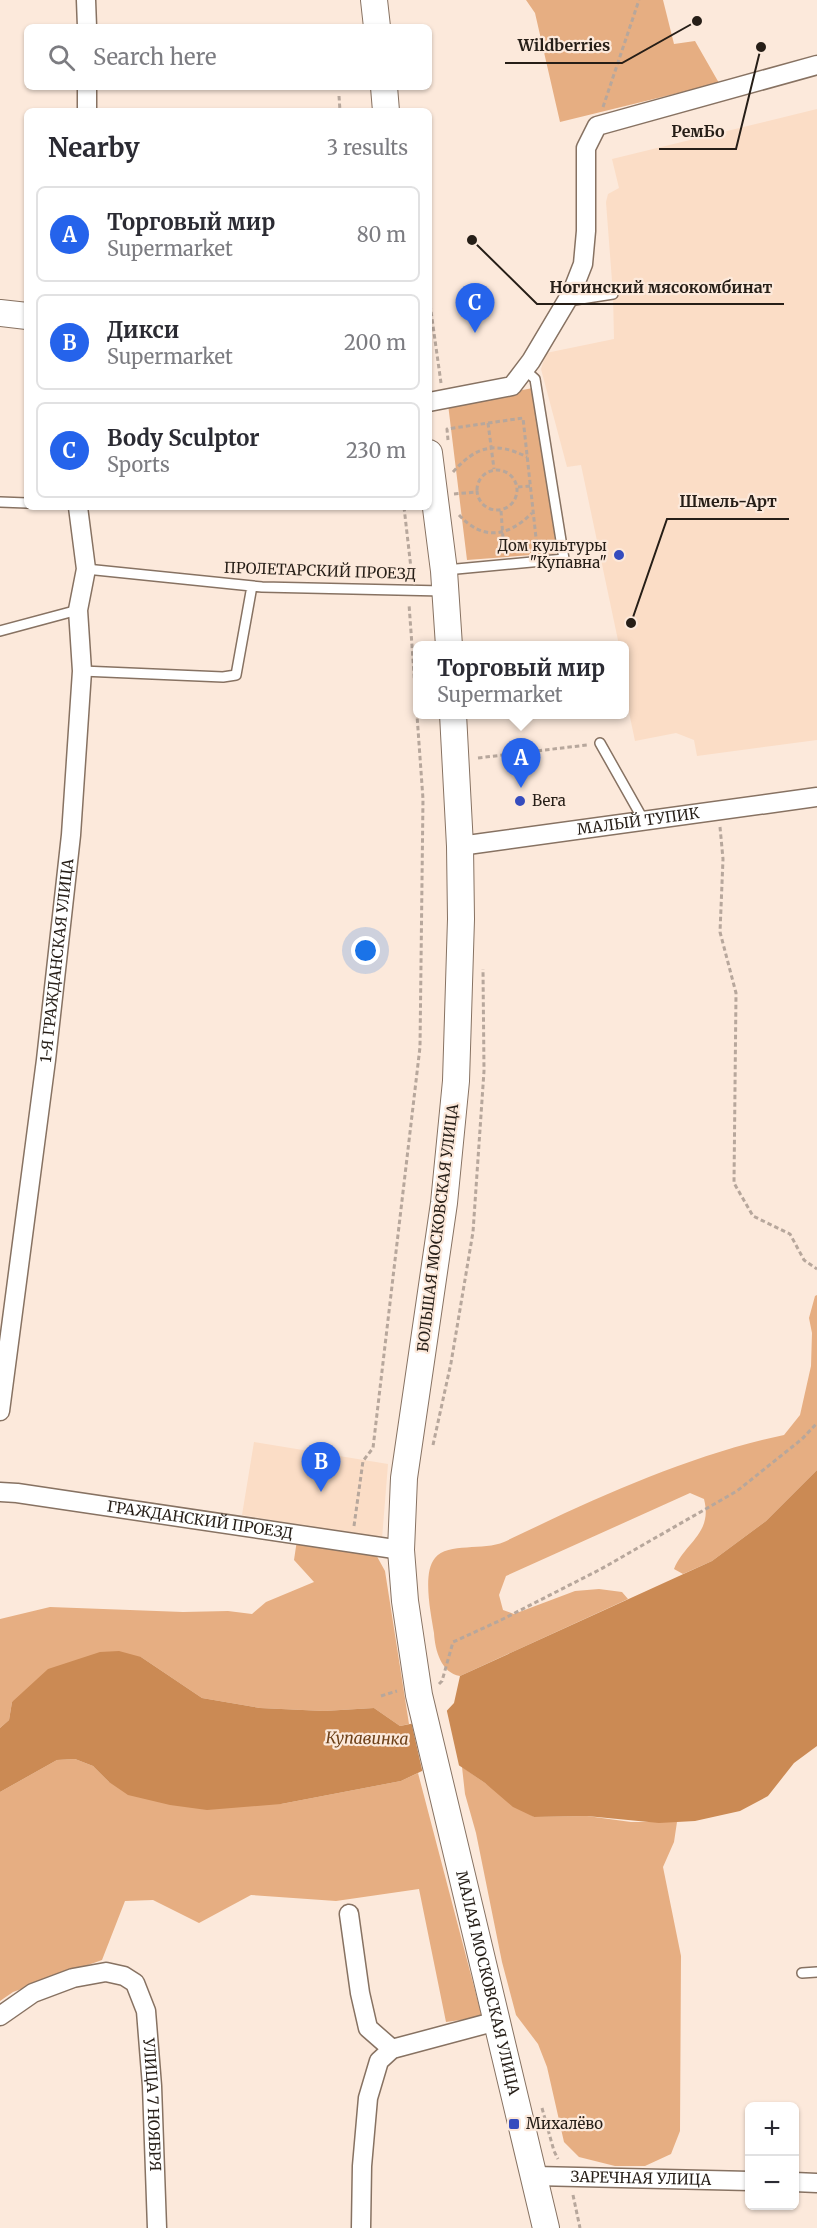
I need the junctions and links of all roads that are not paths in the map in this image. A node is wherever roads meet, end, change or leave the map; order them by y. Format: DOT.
graph roads {
  1 [pos="86,0"];
  2 [pos="374,0"];
  3 [pos="87,24"];
  4 [pos="377,24"];
  5 [pos="817,65"];
  6 [pos="87,90"];
  7 [pos="384,90"];
  8 [pos="87,108"];
  9 [pos="386,108"];
  10 [pos="613,294"];
  11 [pos="567,301"];
  12 [pos="0,313"];
  13 [pos="24,316"];
  14 [pos="525,370"];
  15 [pos="436,397"];
  16 [pos="432,479"];
  17 [pos="0,502"];
  18 [pos="24,503"];
  19 [pos="78,510"];
  20 [pos="86,569"];
  21 [pos="444,581"];
  22 [pos="252,586"];
  23 [pos="78,610"];
  24 [pos="0,632"];
  25 [pos="449,641"];
  26 [pos="82,671"];
  27 [pos="453,719"];
  28 [pos="600,743"];
  29 [pos="817,797"];
  30 [pos="644,821"];
  31 [pos="460,846"];
  32 [pos="0,1411"];
  33 [pos="0,1492"];
  34 [pos="401,1550"];
  35 [pos="428,1738"];
  36 [pos="349,1914"];
  37 [pos="817,1972"];
  38 [pos="802,1973"];
  39 [pos="0,2016"];
  40 [pos="497,2021"];
  41 [pos="392,2049"];
  42 [pos="535,2176"];
  43 [pos="745,2181"];
  44 [pos="799,2182"];
  45 [pos="817,2183"];
  46 [pos="157,2228"];
  47 [pos="362,2228"];
  48 [pos="546,2228"];
  1 -- 3 [label="street"];
  2 -- 4 [label="main road"];
  5 -- 11 [label="street"];
  6 -- 8 [label="street"];
  7 -- 9 [label="main road"];
  10 -- 11 [label="lane"];
  11 -- 14 [label="street"];
  12 -- 13 [label="main road"];
  14 -- 15 [label="street"];
  14 -- 21 [label="lane, ПРОЛЕТАРСКИЙ ПРОЕЗД"];
  16 -- 21 [label="main road"];
  17 -- 18 [label="lane"];
  19 -- 20 [label="street, 1-Я ГРАЖДАНСКАЯ УЛИЦА"];
  20 -- 22 [label="lane, ПРОЛЕТАРСКИЙ ПРОЕЗД"];
  20 -- 23 [label="street, 1-Я ГРАЖДАНСКАЯ УЛИЦА"];
  21 -- 22 [label="lane, ПРОЛЕТАРСКИЙ ПРОЕЗД"];
  21 -- 25 [label="main road"];
  22 -- 26 [label="lane"];
  23 -- 24 [label="lane"];
  23 -- 26 [label="street, 1-Я ГРАЖДАНСКАЯ УЛИЦА"];
  26 -- 32 [label="street, 1-Я ГРАЖДАНСКАЯ УЛИЦА"];
  27 -- 31 [label="main road, БОЛЬШАЯ МОСКОВСКАЯ УЛИЦА"];
  28 -- 30 [label="lane"];
  29 -- 30 [label="street, МАЛЫЙ ТУПИК"];
  30 -- 31 [label="street, МАЛЫЙ ТУПИК"];
  31 -- 34 [label="main road, БОЛЬШАЯ МОСКОВСКАЯ УЛИЦА"];
  33 -- 34 [label="street, ГРАЖДАНСКИЙ ПРОЕЗД"];
  34 -- 35 [label="main road, БОЛЬШАЯ МОСКОВСКАЯ УЛИЦА"];
  35 -- 40 [label="main road, МАЛАЯ МОСКОВСКАЯ УЛИЦА"];
  36 -- 41 [label="street"];
  37 -- 38 [label="lane"];
  39 -- 46 [label="street, УЛИЦА 7 НОЯБРЯ"];
  40 -- 41 [label="street"];
  40 -- 42 [label="main road, МАЛАЯ МОСКОВСКАЯ УЛИЦА"];
  41 -- 47 [label="street"];
  42 -- 43 [label="street, ЗАРЕЧНАЯ УЛИЦА"];
  42 -- 48 [label="main road, МАЛАЯ МОСКОВСКАЯ УЛИЦА"];
  44 -- 45 [label="street"];
}
